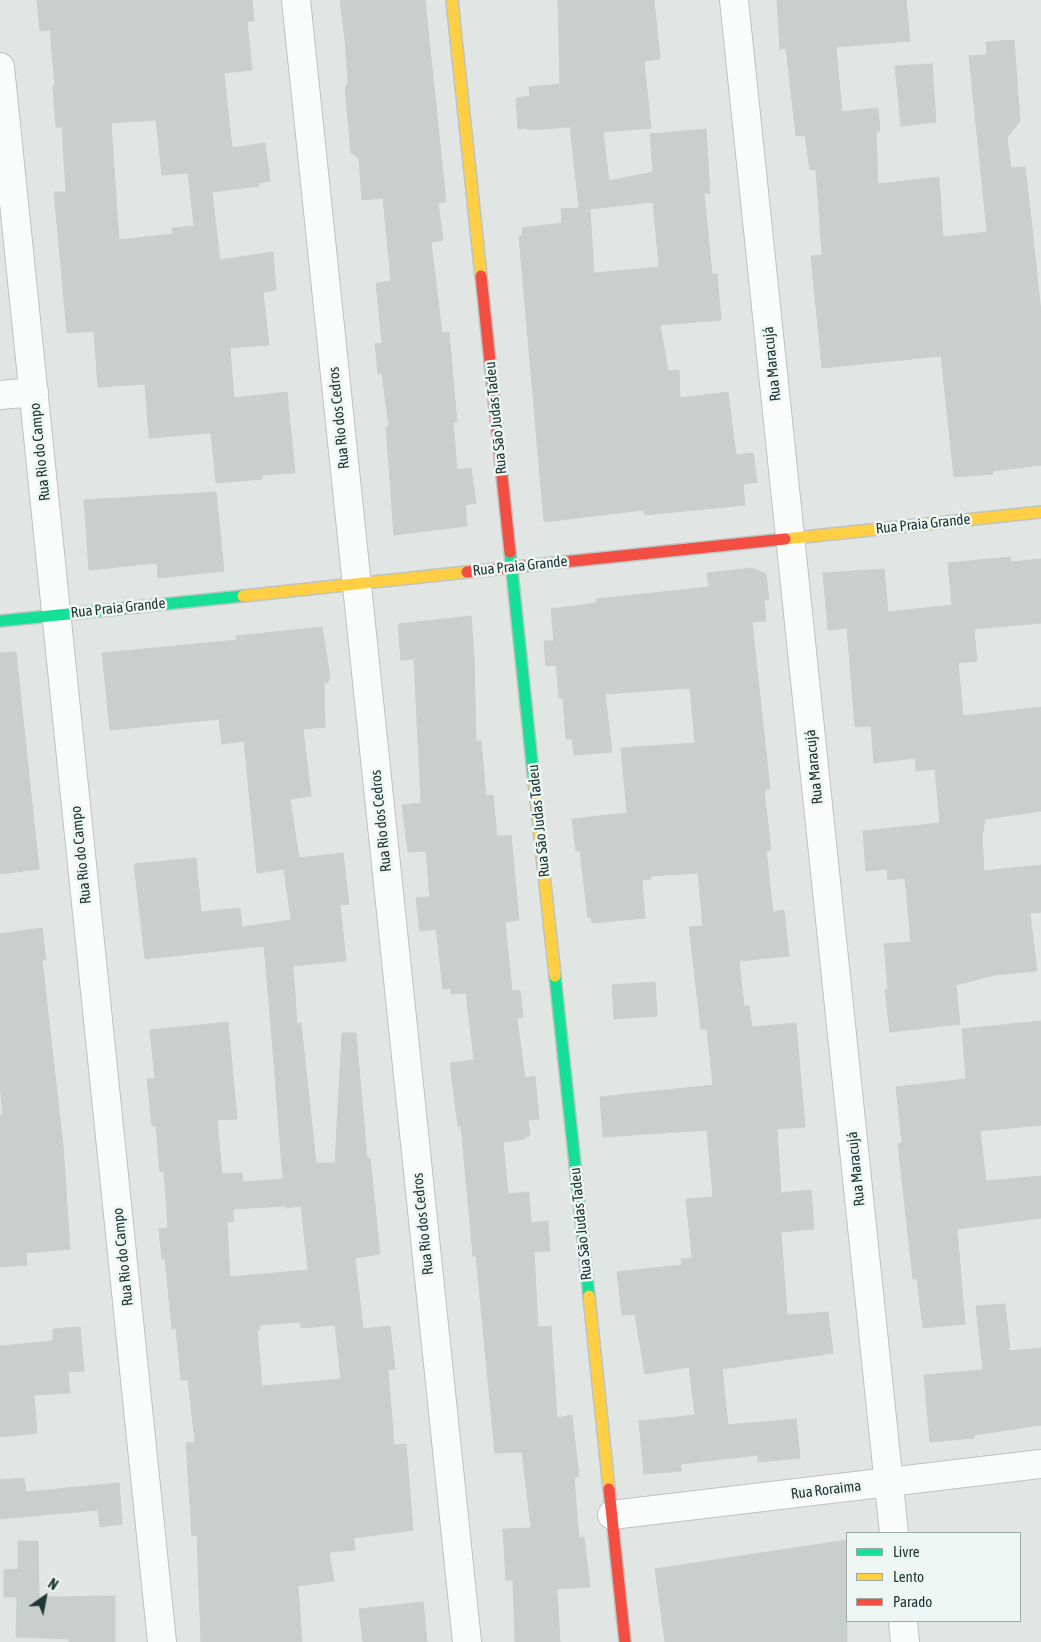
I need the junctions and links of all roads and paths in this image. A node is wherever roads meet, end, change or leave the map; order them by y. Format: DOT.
graph roads {
  1 [pos="296,0"];
  2 [pos="452,0"];
  3 [pos="734,0"];
  4 [pos="0,67"];
  5 [pos="34,392"];
  6 [pos="0,395"];
  7 [pos="1041,512"];
  8 [pos="790,538"];
  9 [pos="512,567"];
  10 [pos="356,583"];
  11 [pos="56,615"];
  12 [pos="0,620"];
  13 [pos="1041,1464"];
  14 [pos="888,1482"];
  15 [pos="612,1515"];
  16 [pos="894,1532"];
  17 [pos="903,1622"];
  18 [pos="162,1642"];
  19 [pos="467,1642"];
  20 [pos="625,1642"];
  21 [pos="905,1642"];
  1 -- 10 [label="street, Rua Rio dos Cedros"];
  2 -- 9 [label="street, Rua São Judas Tadeu"];
  3 -- 8 [label="street, Rua Maracujá"];
  4 -- 5 [label="street, Rua Rio do Campo"];
  5 -- 6 [label="street"];
  5 -- 11 [label="street, Rua Rio do Campo"];
  7 -- 8 [label="street, Rua Praia Grande"];
  8 -- 9 [label="street, Rua Praia Grande"];
  8 -- 14 [label="street, Rua Maracujá"];
  9 -- 10 [label="street, Rua Praia Grande"];
  9 -- 15 [label="street, Rua São Judas Tadeu"];
  10 -- 11 [label="street, Rua Praia Grande"];
  10 -- 19 [label="street, Rua Rio dos Cedros"];
  11 -- 12 [label="street, Rua Praia Grande"];
  11 -- 18 [label="street, Rua Rio do Campo"];
  13 -- 14 [label="street, Rua Roraima"];
  14 -- 15 [label="street, Rua Roraima"];
  14 -- 16 [label="street, Rua Maracujá"];
  15 -- 20 [label="street, Rua São Judas Tadeu"];
  17 -- 21 [label="street"];
}
